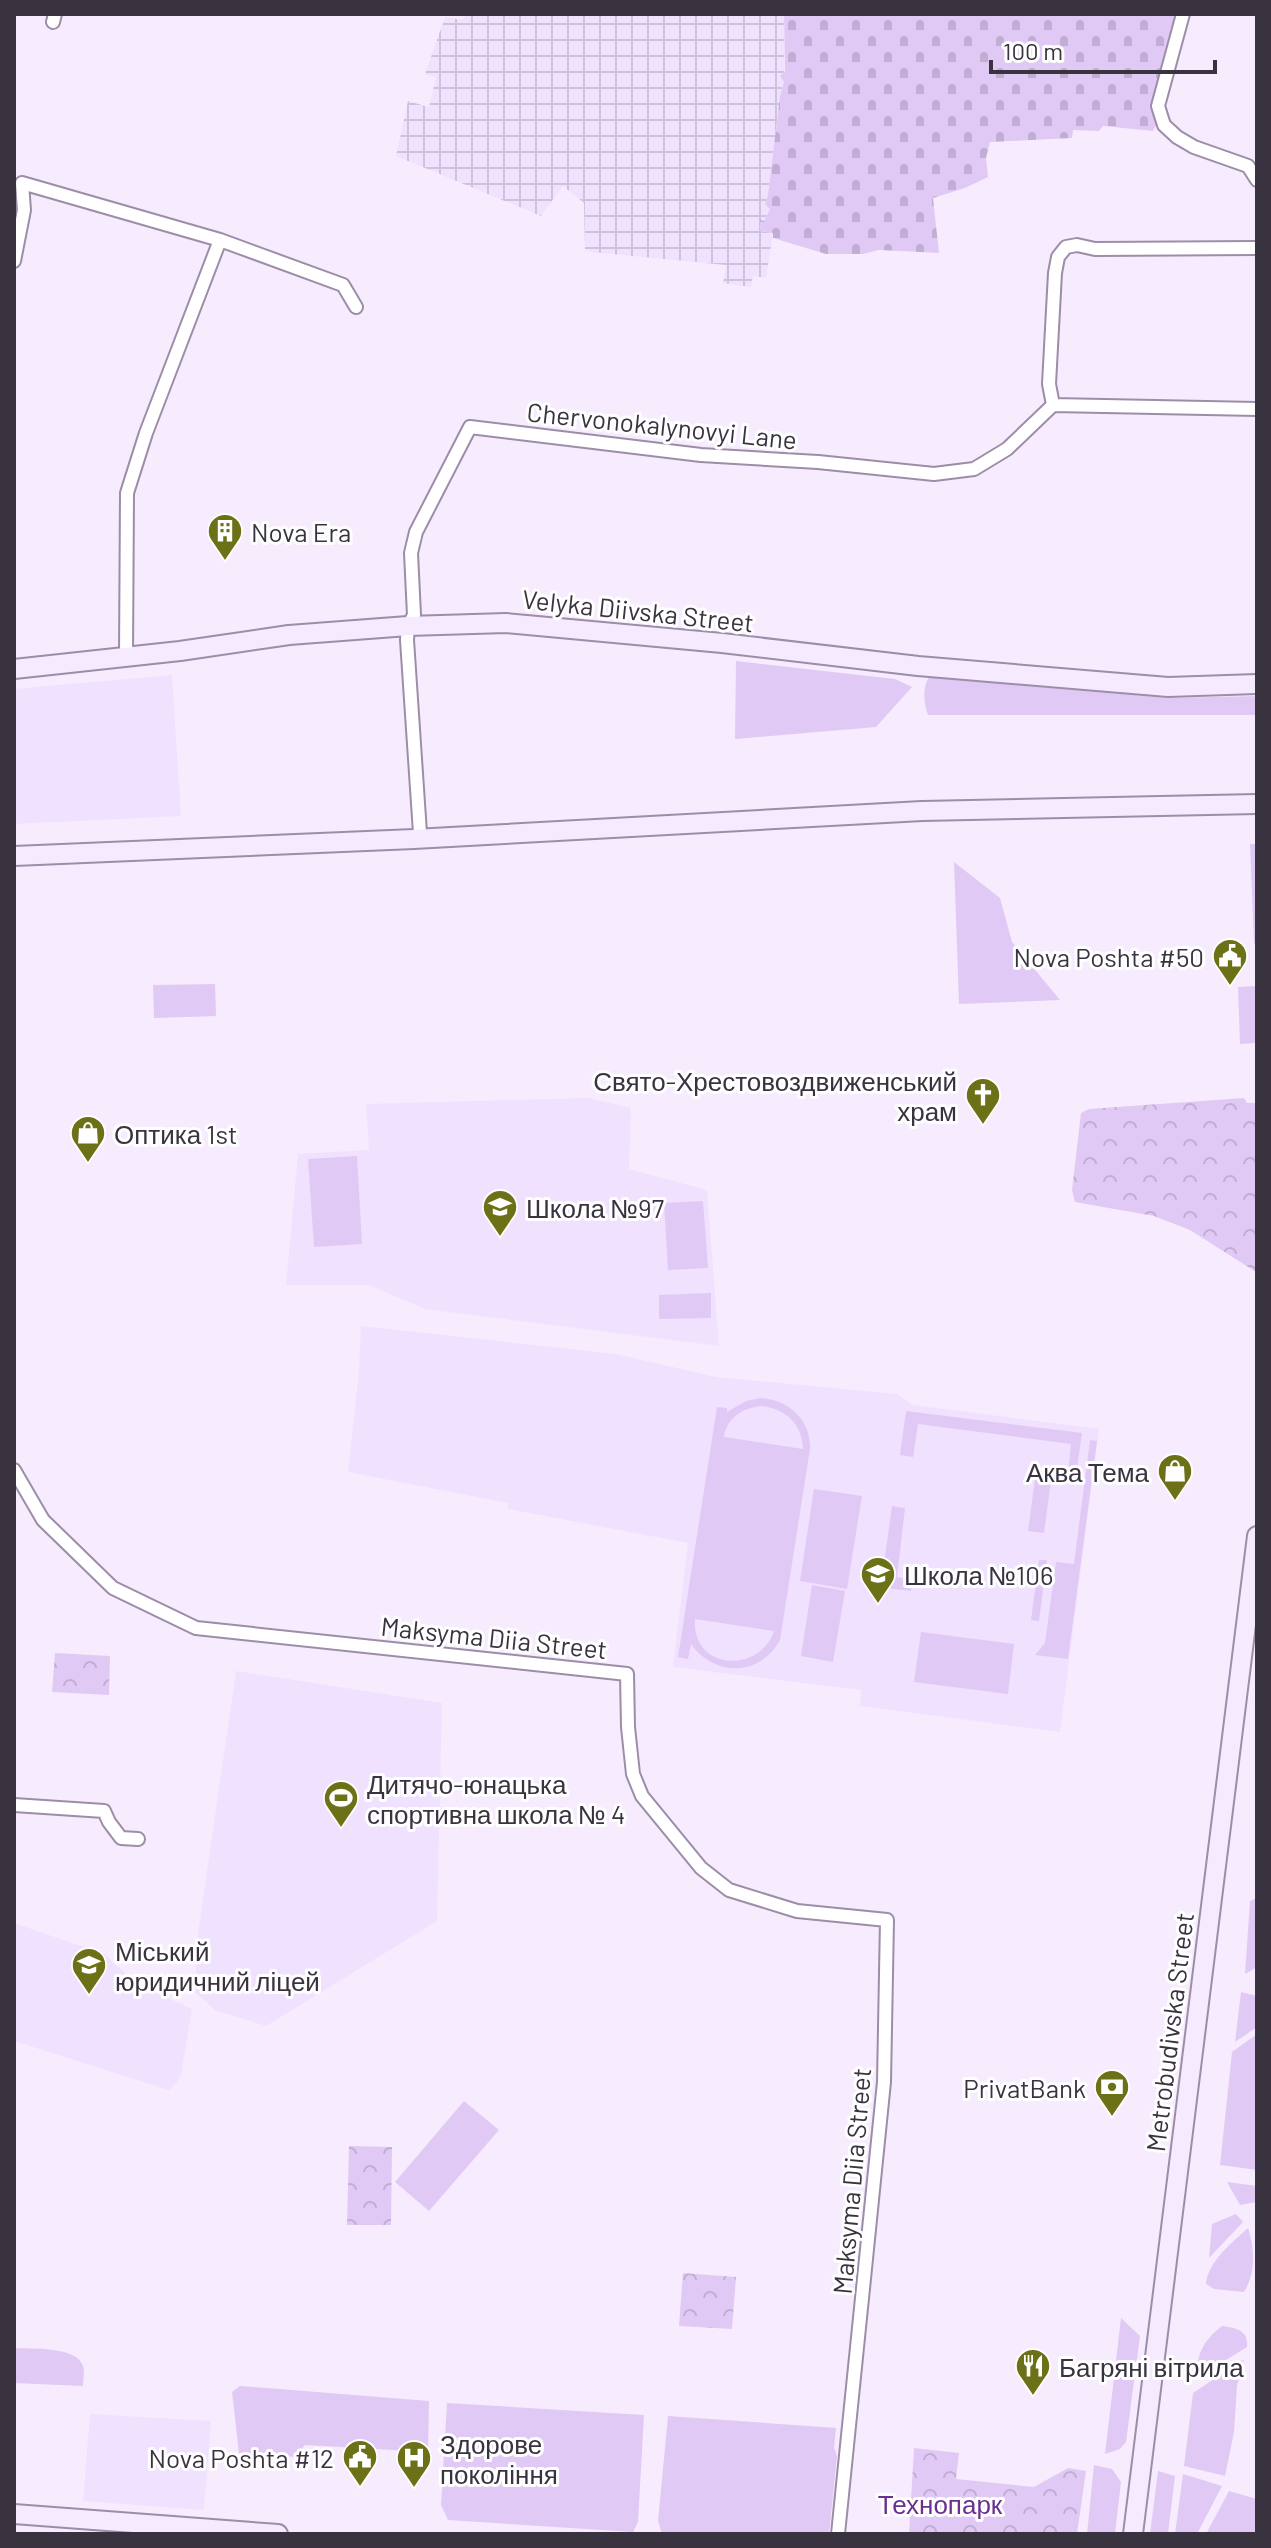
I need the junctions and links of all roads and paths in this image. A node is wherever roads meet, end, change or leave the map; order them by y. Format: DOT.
graph roads {
  1 [pos="1183,14"];
  2 [pos="1257,180"];
  3 [pos="220,240"];
  4 [pos="1257,248"];
  5 [pos="14,261"];
  6 [pos="356,307"];
  7 [pos="1053,405"];
  8 [pos="1257,409"];
  9 [pos="408,626"];
  10 [pos="126,657"];
  11 [pos="14,669"];
  12 [pos="1257,684"];
  13 [pos="1257,804"];
  14 [pos="414,839"];
  15 [pos="14,856"];
  16 [pos="14,1470"];
  17 [pos="1257,1536"];
  18 [pos="14,1805"];
  19 [pos="138,1839"];
  20 [pos="14,2514"];
  21 [pos="32,2525"];
  22 [pos="278,2534"];
  23 [pos="838,2534"];
  24 [pos="1133,2534"];
  1 -- 2 [label="street"];
  3 -- 5 [label="street"];
  3 -- 6 [label="street"];
  3 -- 10 [label="street"];
  4 -- 7 [label="street"];
  7 -- 8 [label="street"];
  7 -- 9 [label="street, Chervonokalynovyi Lane"];
  9 -- 10 [label="main road, Velyka Diivska Street"];
  9 -- 12 [label="main road, Velyka Diivska Street"];
  9 -- 14 [label="street, Chervonokalynovyi Lane"];
  10 -- 11 [label="main road, Velyka Diivska Street"];
  13 -- 14 [label="main road"];
  14 -- 15 [label="main road"];
  16 -- 23 [label="street, Maksyma Diia Street"];
  17 -- 24 [label="main road, Metrobudivska Street"];
  18 -- 19 [label="street"];
  20 -- 21 [label="main road"];
  21 -- 22 [label="main road"];
}
